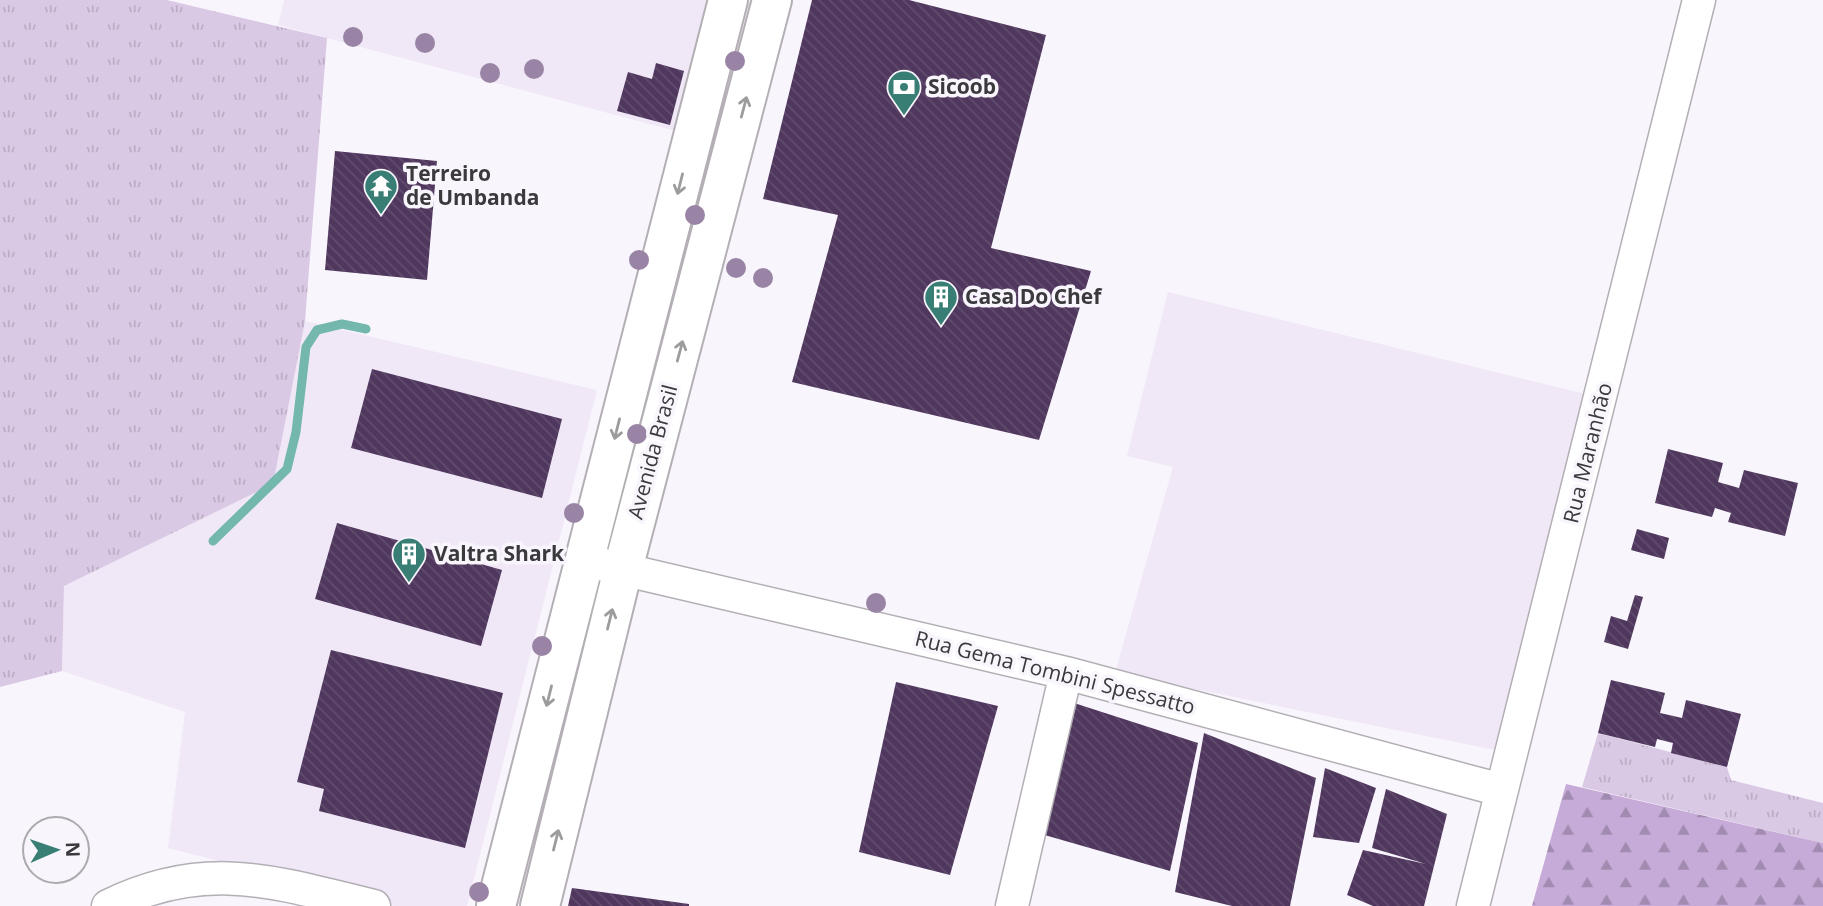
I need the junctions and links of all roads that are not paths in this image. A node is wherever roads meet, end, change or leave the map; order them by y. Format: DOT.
graph roads {
  1 [pos="728,0"];
  2 [pos="772,0"];
  3 [pos="1699,0"];
  4 [pos="693,132"];
  5 [pos="734,143"];
  6 [pos="604,565"];
  7 [pos="1066,673"];
  8 [pos="1501,790"];
  9 [pos="108,906"];
  10 [pos="374,906"];
  11 [pos="496,906"];
  12 [pos="540,906"];
  13 [pos="1012,906"];
  14 [pos="1474,906"];
  1 -- 4 [label="main road, Avenida Brasil"];
  5 -- 2 [label="main road, Avenida Brasil, one-way"];
  3 -- 8 [label="street, Rua Maranhão"];
  4 -- 5 [label="main road"];
  4 -- 6 [label="main road, Avenida Brasil, one-way"];
  6 -- 5 [label="main road, Avenida Brasil, one-way"];
  6 -- 7 [label="street, Rua Gema Tombini Spessatto"];
  6 -- 11 [label="main road, Avenida Brasil, one-way"];
  12 -- 6 [label="main road, Avenida Brasil, one-way"];
  7 -- 8 [label="street, Rua Gema Tombini Spessatto"];
  7 -- 13 [label="street"];
  8 -- 14 [label="street, Rua Maranhão"];
  9 -- 10 [label="street"];
}
